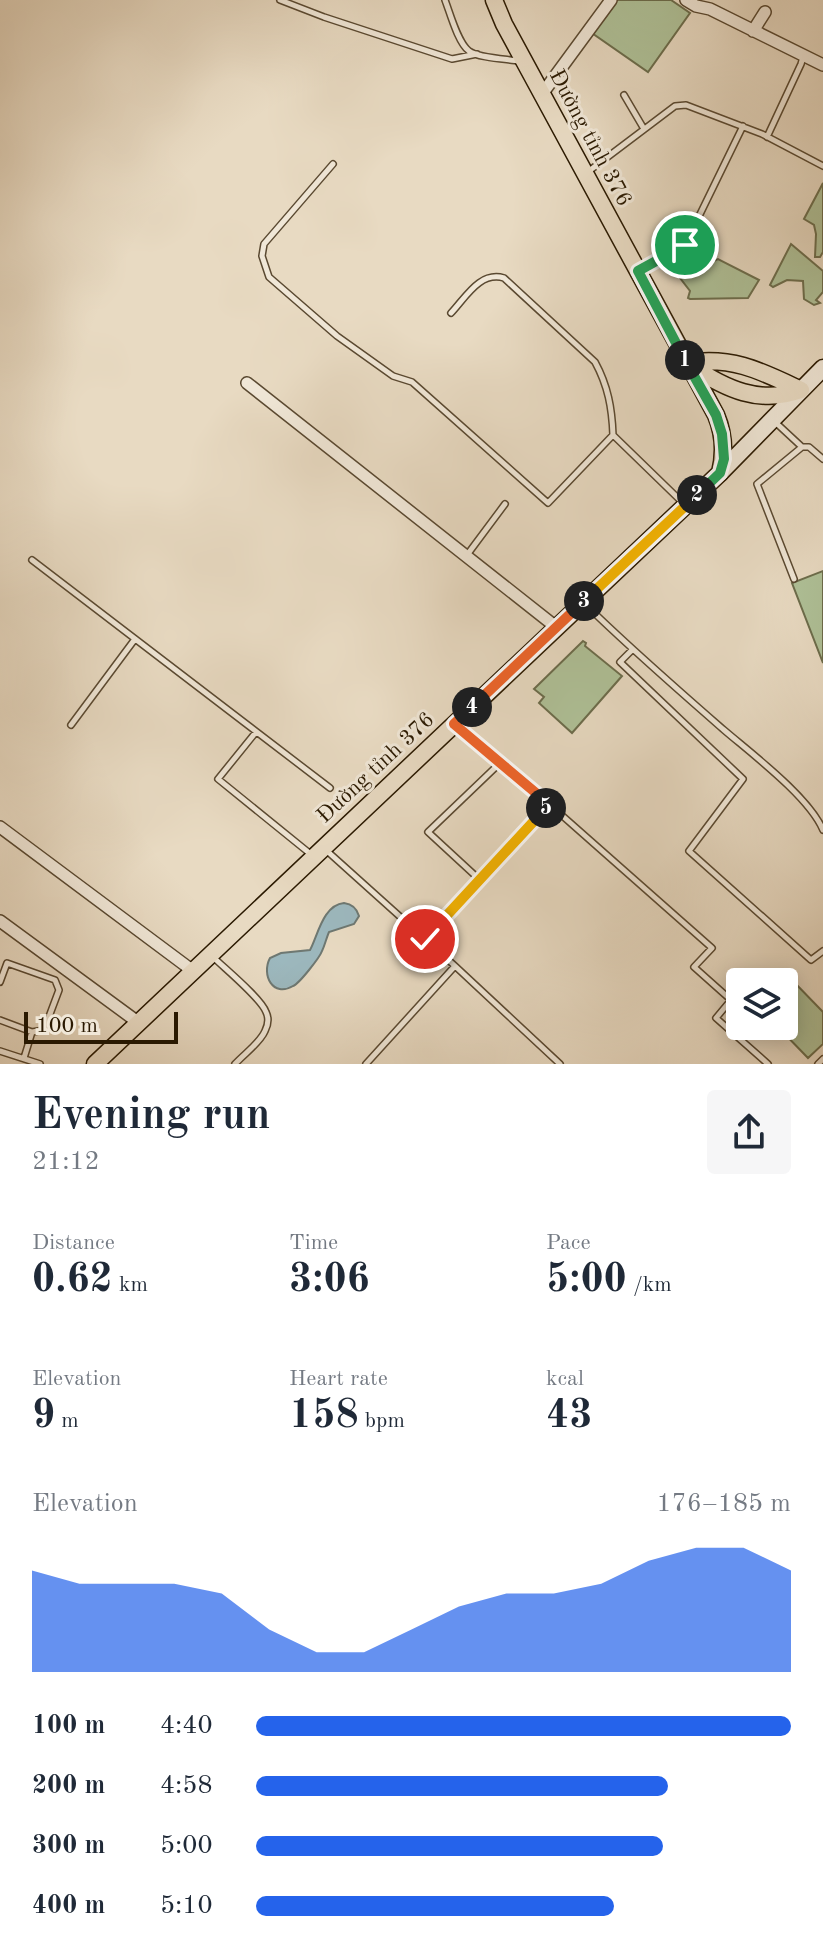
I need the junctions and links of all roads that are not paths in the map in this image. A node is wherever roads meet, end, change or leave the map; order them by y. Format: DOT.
graph roads {
  1 [pos="280,0"];
  2 [pos="445,0"];
  3 [pos="494,0"];
  4 [pos="611,0"];
  5 [pos="686,0"];
  6 [pos="765,12"];
  7 [pos="753,31"];
  8 [pos="477,54"];
  9 [pos="803,55"];
  10 [pos="524,61"];
  11 [pos="823,65"];
  12 [pos="542,94"];
  13 [pos="624,95"];
  14 [pos="743,126"];
  15 [pos="644,129"];
  16 [pos="767,137"];
  17 [pos="333,164"];
  18 [pos="823,166"];
  19 [pos="585,174"];
  20 [pos="638,271"];
  21 [pos="451,313"];
  22 [pos="687,363"];
  23 [pos="823,368"];
  24 [pos="247,383"];
  25 [pos="801,390"];
  26 [pos="773,419"];
  27 [pos="613,435"];
  28 [pos="802,447"];
  29 [pos="823,459"];
  30 [pos="720,473"];
  31 [pos="505,504"];
  32 [pos="685,505"];
  33 [pos="467,556"];
  34 [pos="32,560"];
  35 [pos="794,579"];
  36 [pos="583,602"];
  37 [pos="556,627"];
  38 [pos="135,639"];
  39 [pos="632,650"];
  40 [pos="454,724"];
  41 [pos="71,725"];
  42 [pos="256,732"];
  43 [pos="500,763"];
  44 [pos="330,788"];
  45 [pos="549,804"];
  46 [pos="0,827"];
  47 [pos="823,830"];
  48 [pos="319,852"];
  49 [pos="480,880"];
  50 [pos="0,921"];
  51 [pos="425,939"];
  52 [pos="823,951"];
  53 [pos="210,955"];
  54 [pos="455,966"];
  55 [pos="193,971"];
  56 [pos="0,982"];
  57 [pos="0,1020"];
  58 [pos="139,1023"];
  59 [pos="32,1032"];
  60 [pos="0,1051"];
  61 [pos="23,1058"];
  62 [pos="823,1059"];
  63 [pos="40,1064"];
  64 [pos="95,1064"];
  65 [pos="235,1064"];
  66 [pos="366,1064"];
  67 [pos="560,1064"];
  68 [pos="768,1064"];
  69 [pos="818,1064"];
  1 -- 8 [label="lane"];
  2 -- 8 [label="lane"];
  3 -- 10 [label="main road, Đường tỉnh 376"];
  4 -- 12 [label="street"];
  5 -- 7 [label="street"];
  6 -- 7 [label="street"];
  7 -- 9 [label="street"];
  8 -- 10 [label="lane"];
  9 -- 11 [label="street"];
  9 -- 16 [label="lane"];
  10 -- 12 [label="main road, Đường tỉnh 376"];
  12 -- 19 [label="main road, Đường tỉnh 376"];
  13 -- 15 [label="lane"];
  14 -- 15 [label="lane"];
  14 -- 16 [label="lane"];
  14 -- 20 [label="lane"];
  15 -- 19 [label="lane"];
  16 -- 18 [label="lane"];
  17 -- 27 [label="lane"];
  19 -- 20 [label="main road, Đường tỉnh 376"];
  20 -- 22 [label="main road, Đường tỉnh 376"];
  21 -- 27 [label="lane"];
  22 -- 25 [label="main road"];
  22 -- 25 [label="main road"];
  22 -- 30 [label="main road, Đường tỉnh 376"];
  23 -- 25 [label="main road"];
  24 -- 33 [label="street"];
  25 -- 26 [label="main road"];
  26 -- 28 [label="lane"];
  26 -- 30 [label="main road"];
  27 -- 32 [label="lane"];
  28 -- 29 [label="lane"];
  28 -- 35 [label="lane"];
  30 -- 32 [label="main road, Đường tỉnh 376"];
  31 -- 33 [label="lane"];
  32 -- 36 [label="main road, Đường tỉnh 376"];
  33 -- 37 [label="street"];
  34 -- 38 [label="lane"];
  36 -- 37 [label="main road, Đường tỉnh 376"];
  36 -- 39 [label="lane"];
  37 -- 40 [label="main road, Đường tỉnh 376"];
  38 -- 41 [label="lane"];
  38 -- 42 [label="lane"];
  39 -- 47 [label="lane"];
  39 -- 52 [label="lane"];
  40 -- 43 [label="lane"];
  40 -- 48 [label="main road, Đường tỉnh 376"];
  42 -- 44 [label="lane"];
  42 -- 48 [label="lane"];
  43 -- 45 [label="lane"];
  43 -- 49 [label="lane"];
  45 -- 49 [label="lane"];
  45 -- 68 [label="lane"];
  46 -- 55 [label="street"];
  48 -- 51 [label="lane"];
  48 -- 53 [label="main road, Đường tỉnh 376"];
  49 -- 51 [label="lane"];
  50 -- 58 [label="street"];
  51 -- 54 [label="lane"];
  53 -- 55 [label="main road, Đường tỉnh 376"];
  53 -- 65 [label="lane"];
  54 -- 66 [label="lane"];
  54 -- 67 [label="lane"];
  55 -- 58 [label="main road, Đường tỉnh 376"];
  56 -- 59 [label="lane"];
  57 -- 59 [label="lane"];
  58 -- 64 [label="main road, Đường tỉnh 376"];
  59 -- 61 [label="lane"];
  60 -- 61 [label="lane"];
  61 -- 63 [label="lane"];
  62 -- 69 [label="lane"];
}
